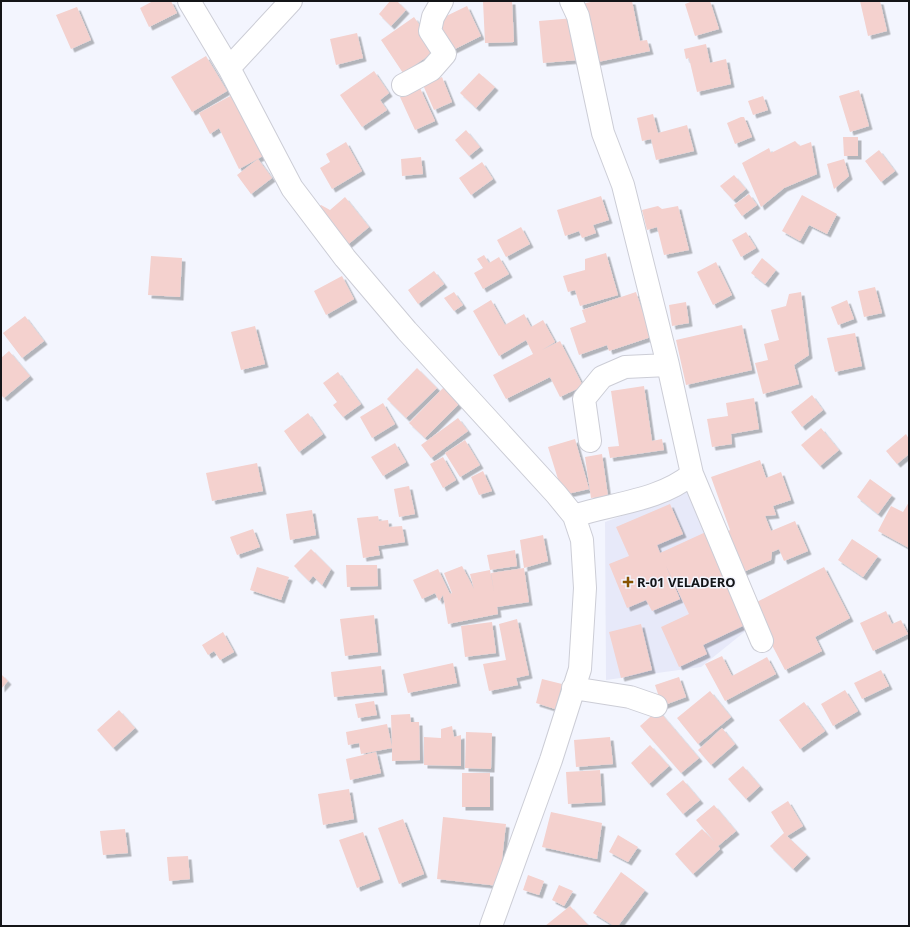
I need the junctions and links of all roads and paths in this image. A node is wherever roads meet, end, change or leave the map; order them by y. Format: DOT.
graph roads {
  1 [pos="189,1"];
  2 [pos="291,1"];
  3 [pos="442,1"];
  4 [pos="571,1"];
  5 [pos="229,68"];
  6 [pos="403,85"];
  7 [pos="668,364"];
  8 [pos="590,441"];
  9 [pos="692,474"];
  10 [pos="574,516"];
  11 [pos="762,641"];
  12 [pos="574,688"];
  13 [pos="656,706"];
  14 [pos="491,926"];
  1 -- 5 [label="street"];
  2 -- 5 [label="street"];
  3 -- 6 [label="street"];
  4 -- 7 [label="street"];
  5 -- 10 [label="street"];
  7 -- 8 [label="street"];
  7 -- 9 [label="street"];
  9 -- 10 [label="street"];
  9 -- 11 [label="street"];
  10 -- 12 [label="street"];
  12 -- 13 [label="street"];
  12 -- 14 [label="street"];
}
